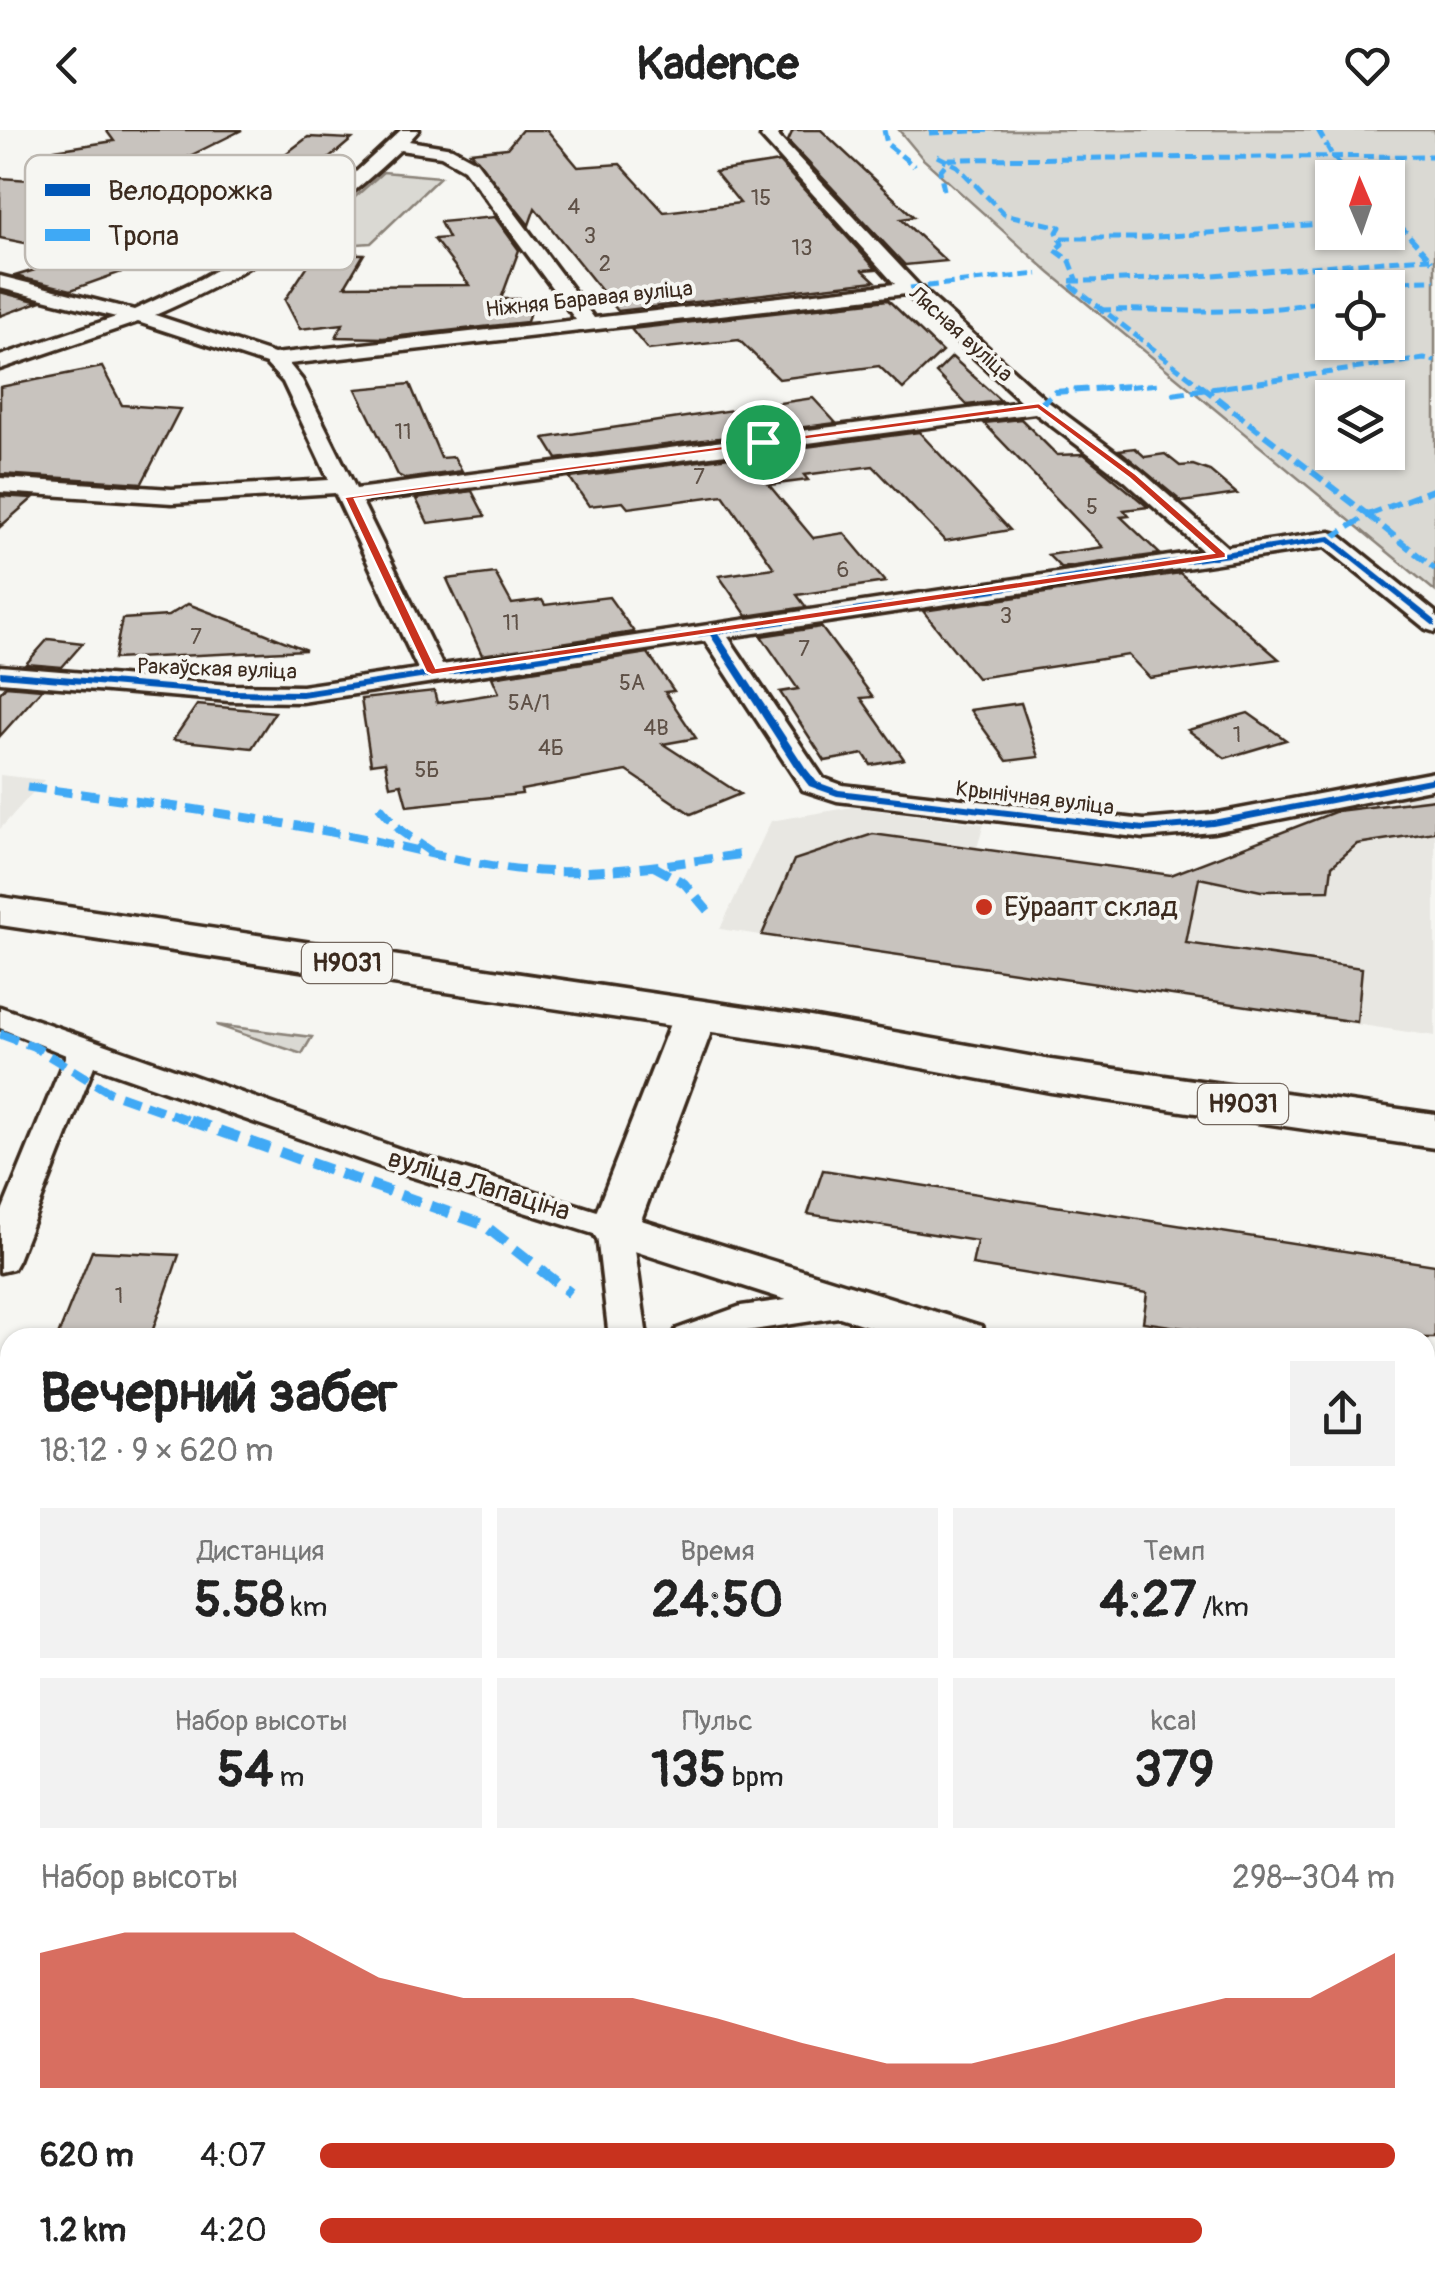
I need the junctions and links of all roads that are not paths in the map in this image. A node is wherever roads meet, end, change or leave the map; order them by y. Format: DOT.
graph roads {
  1 [pos="411,130"];
  2 [pos="773,130"];
  3 [pos="395,144"];
  4 [pos="355,181"];
  5 [pos="232,270"];
  6 [pos="0,282"];
  7 [pos="910,288"];
  8 [pos="136,316"];
  9 [pos="589,324"];
  10 [pos="273,360"];
  11 [pos="0,362"];
  12 [pos="1039,406"];
  13 [pos="0,485"];
  14 [pos="346,491"];
  15 [pos="1222,555"];
  16 [pos="1435,624"];
  17 [pos="712,630"];
  18 [pos="432,672"];
  19 [pos="0,674"];
  20 [pos="1435,780"];
  21 [pos="0,911"];
  22 [pos="0,937"];
  23 [pos="0,1017"];
  24 [pos="691,1027"];
  25 [pos="84,1050"];
  26 [pos="1435,1131"];
  27 [pos="614,1228"];
  28 [pos="0,1260"];
  29 [pos="858,1303"];
  30 [pos="627,1328"];
  31 [pos="717,1328"];
  32 [pos="933,1328"];
  1 -- 3 [label="street"];
  2 -- 7 [label="street, Лясная вуліца"];
  3 -- 4 [label="street"];
  3 -- 9 [label="street"];
  5 -- 8 [label="street"];
  6 -- 8 [label="street"];
  7 -- 9 [label="street, Ніжняя Баравая вуліца"];
  7 -- 12 [label="street, Лясная вуліца"];
  8 -- 10 [label="street"];
  8 -- 11 [label="street"];
  9 -- 10 [label="street, Ніжняя Баравая вуліца"];
  10 -- 14 [label="street"];
  12 -- 14 [label="street"];
  12 -- 15 [label="street, Лясная вуліца"];
  13 -- 14 [label="street"];
  14 -- 18 [label="street"];
  15 -- 16 [label="street, Ракаўская вуліца"];
  15 -- 17 [label="street, Ракаўская вуліца"];
  17 -- 18 [label="street, Ракаўская вуліца"];
  17 -- 20 [label="street, Крынічная вуліца"];
  18 -- 19 [label="street, Ракаўская вуліца"];
  21 -- 24 [label="main road, Н9031"];
  22 -- 24 [label="main road, Н9031"];
  23 -- 25 [label="street, вуліца Лапаціна"];
  24 -- 26 [label="main road, Н9031"];
  24 -- 27 [label="main road"];
  25 -- 27 [label="street, вуліца Лапаціна"];
  25 -- 28 [label="street"];
  27 -- 29 [label="main road, вуліца Лапаціна"];
  27 -- 30 [label="street"];
  29 -- 31 [label="street"];
  29 -- 32 [label="main road, вуліца Лапаціна"];
}
